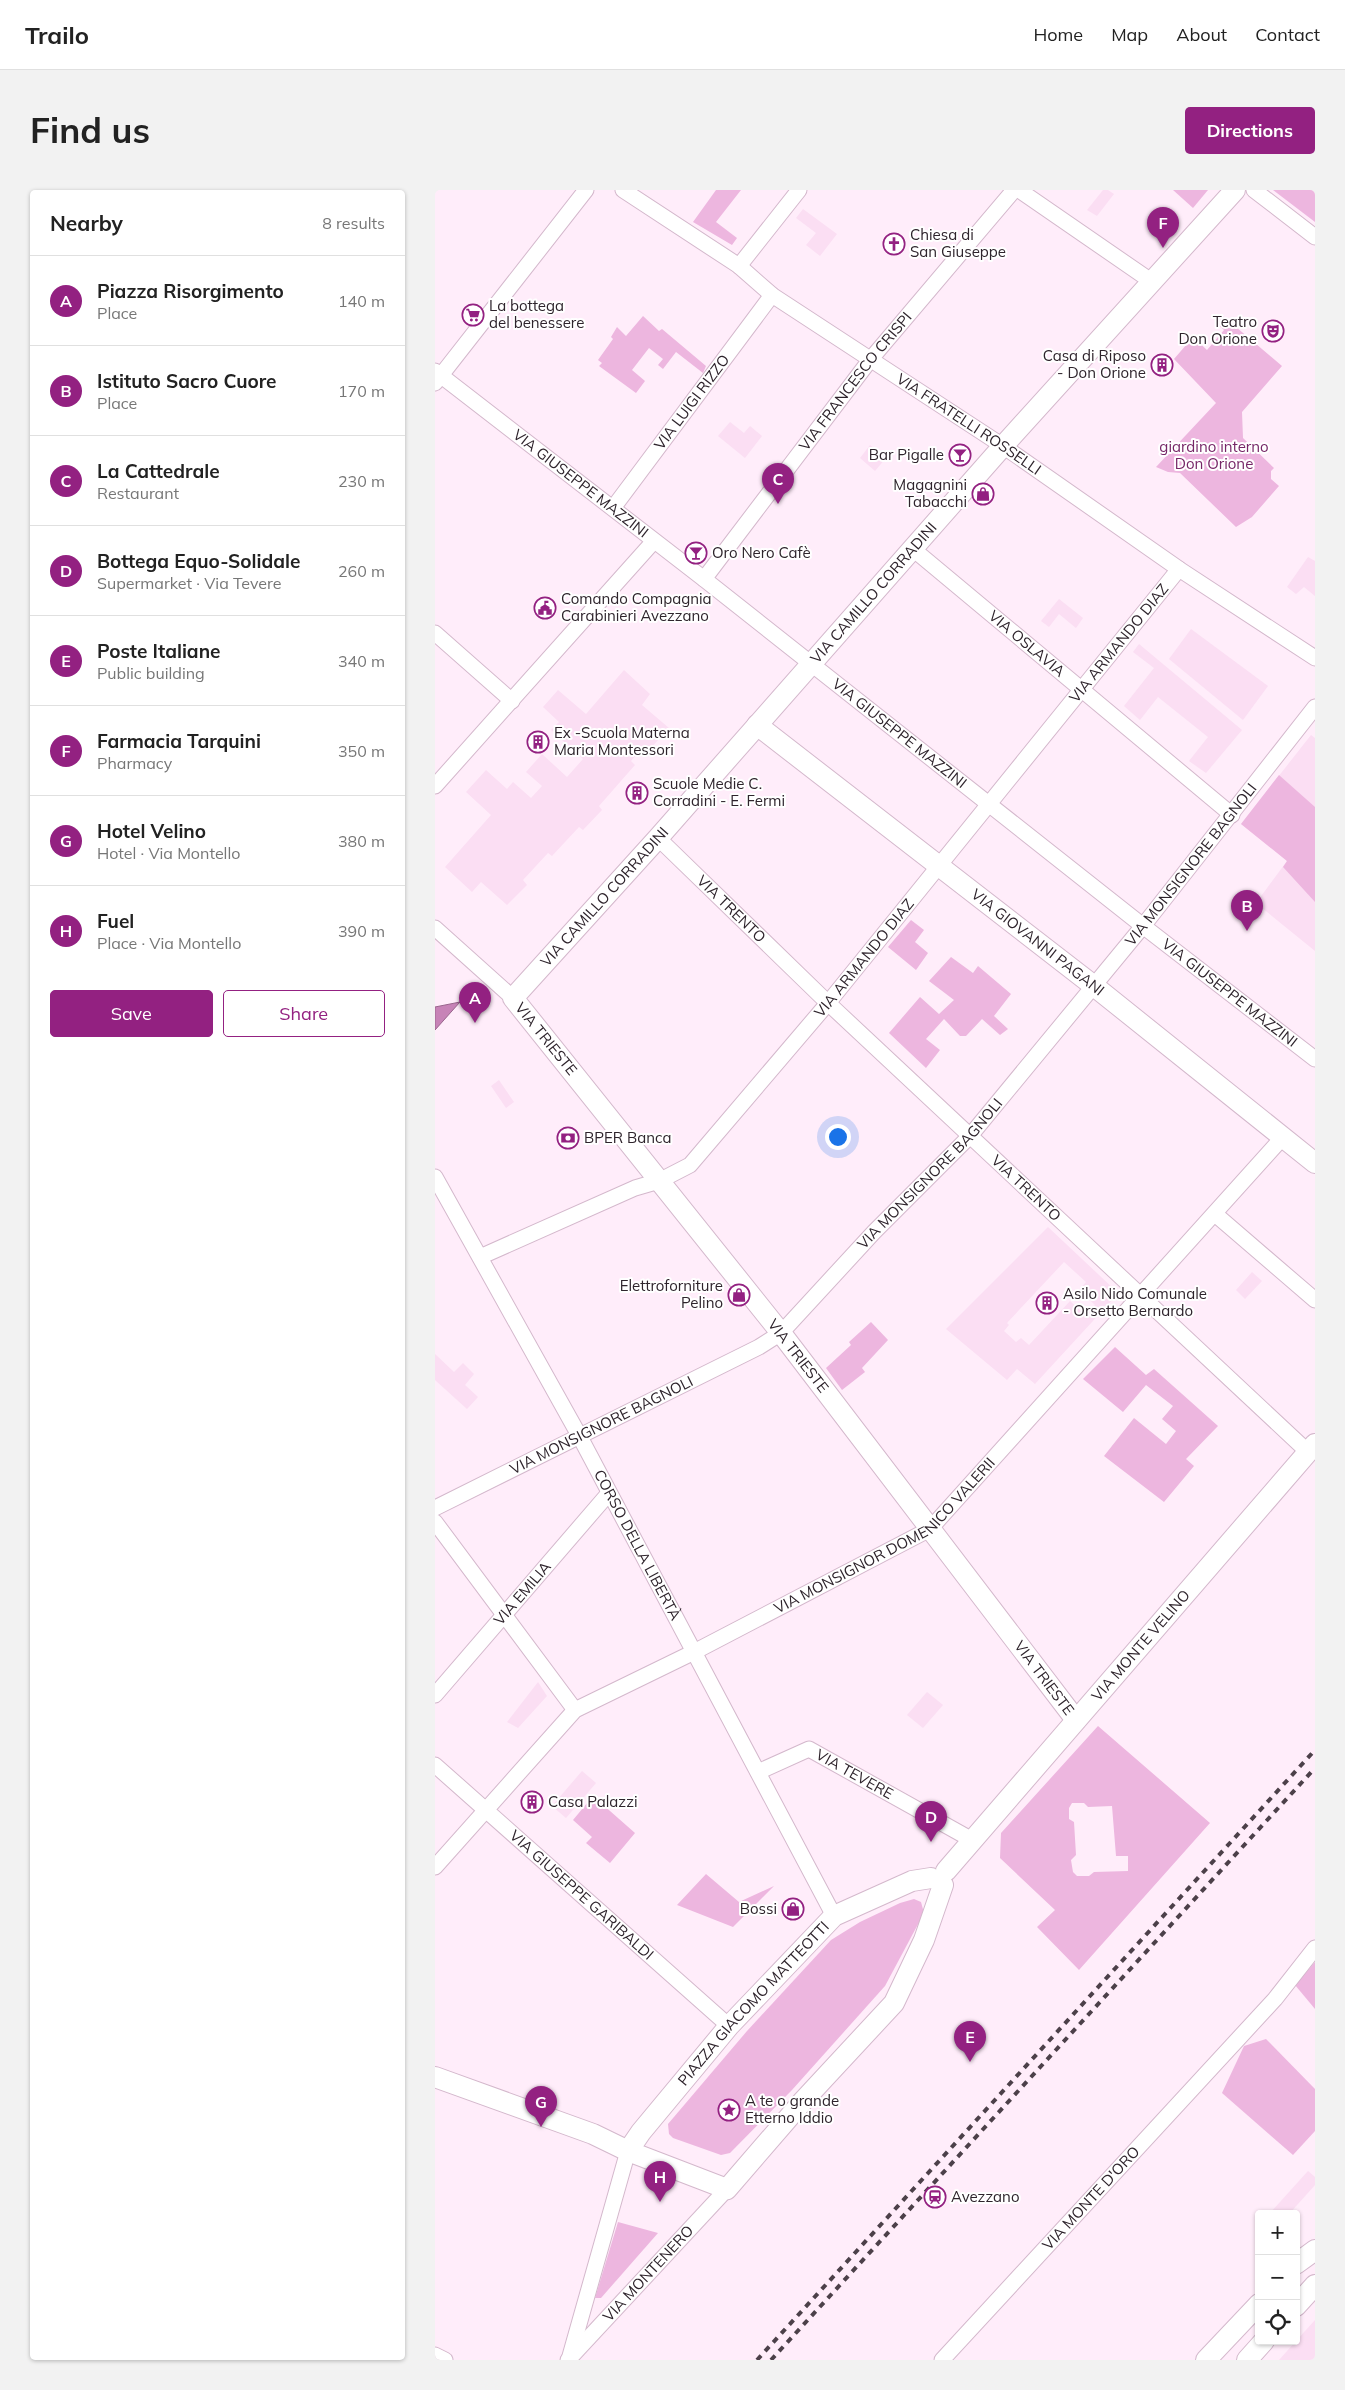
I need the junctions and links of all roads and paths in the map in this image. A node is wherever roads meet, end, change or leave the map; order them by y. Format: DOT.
graph roads {
  1 [pos="586,190"];
  2 [pos="623,190"];
  3 [pos="799,190"];
  4 [pos="1014,190"];
  5 [pos="1019,190"];
  6 [pos="1235,190"];
  7 [pos="1254,190"];
  8 [pos="1315,238"];
  9 [pos="739,266"];
  10 [pos="1151,281"];
  11 [pos="773,295"];
  12 [pos="870,360"];
  13 [pos="437,377"];
  14 [pos="1003,446"];
  15 [pos="613,508"];
  16 [pos="654,541"];
  17 [pos="913,549"];
  18 [pos="1179,569"];
  19 [pos="704,579"];
  20 [pos="435,633"];
  21 [pos="1315,658"];
  22 [pos="811,663"];
  23 [pos="1080,690"];
  24 [pos="512,701"];
  25 [pos="1315,707"];
  26 [pos="757,725"];
  27 [pos="435,786"];
  28 [pos="990,804"];
  29 [pos="1232,815"];
  30 [pos="658,838"];
  31 [pos="940,865"];
  32 [pos="1143,926"];
  33 [pos="435,928"];
  34 [pos="1094,986"];
  35 [pos="513,998"];
  36 [pos="828,1003"];
  37 [pos="1315,1059"];
  38 [pos="970,1136"];
  39 [pos="1283,1137"];
  40 [pos="1315,1163"];
  41 [pos="435,1177"];
  42 [pos="659,1181"];
  43 [pos="1215,1214"];
  44 [pos="480,1257"];
  45 [pos="1141,1297"];
  46 [pos="1315,1300"];
  47 [pos="781,1333"];
  48 [pos="580,1437"];
  49 [pos="1311,1448"];
  50 [pos="609,1493"];
  51 [pos="435,1508"];
  52 [pos="435,1522"];
  53 [pos="930,1528"];
  54 [pos="505,1614"];
  55 [pos="695,1652"];
  56 [pos="435,1695"];
  57 [pos="575,1710"];
  58 [pos="1076,1720"];
  59 [pos="435,1765"];
  60 [pos="758,1772"];
  61 [pos="485,1810"];
  62 [pos="974,1842"];
  63 [pos="435,1867"];
  64 [pos="940,1878"];
  65 [pos="834,1916"];
  66 [pos="1315,1948"];
  67 [pos="729,2026"];
  68 [pos="435,2077"];
  69 [pos="628,2152"];
  70 [pos="727,2189"];
  71 [pos="1315,2250"];
  72 [pos="1300,2261"];
  73 [pos="1315,2285"];
  74 [pos="1300,2296"];
  75 [pos="1255,2308"];
  76 [pos="1260,2345"];
  77 [pos="435,2355"];
  78 [pos="445,2360"];
  79 [pos="568,2360"];
  80 [pos="942,2360"];
  81 [pos="1206,2360"];
  82 [pos="1247,2360"];
  1 -- 13 [label="street"];
  2 -- 9 [label="street, VIA FRATELLI ROSSELLI"];
  3 -- 9 [label="street"];
  4 -- 12 [label="street, VIA FRANCESCO CRISPI"];
  5 -- 10 [label="street"];
  6 -- 10 [label="street, VIA CAMILLO CORRADINI"];
  7 -- 8 [label="street"];
  9 -- 11 [label="street, VIA FRATELLI ROSSELLI"];
  10 -- 14 [label="street, VIA CAMILLO CORRADINI"];
  11 -- 12 [label="street, VIA FRATELLI ROSSELLI"];
  11 -- 15 [label="street, VIA LUIGI RIZZO"];
  12 -- 14 [label="street, VIA FRATELLI ROSSELLI"];
  12 -- 19 [label="street, VIA FRANCESCO CRISPI"];
  13 -- 15 [label="street, VIA GIUSEPPE MAZZINI"];
  14 -- 17 [label="street, VIA CAMILLO CORRADINI"];
  14 -- 18 [label="street, VIA FRATELLI ROSSELLI"];
  15 -- 16 [label="street, VIA GIUSEPPE MAZZINI"];
  16 -- 19 [label="street, VIA GIUSEPPE MAZZINI"];
  16 -- 24 [label="street"];
  17 -- 22 [label="street, VIA CAMILLO CORRADINI"];
  17 -- 23 [label="street, VIA OSLAVIA"];
  18 -- 21 [label="street, VIA FRATELLI ROSSELLI"];
  18 -- 23 [label="street, VIA ARMANDO DIAZ"];
  19 -- 22 [label="street, VIA GIUSEPPE MAZZINI"];
  20 -- 24 [label="street"];
  22 -- 26 [label="street, VIA CAMILLO CORRADINI"];
  22 -- 28 [label="street, VIA GIUSEPPE MAZZINI"];
  23 -- 28 [label="street, VIA ARMANDO DIAZ"];
  23 -- 29 [label="street, VIA OSLAVIA"];
  24 -- 27 [label="street"];
  25 -- 29 [label="street, VIA MONSIGNORE BAGNOLI"];
  26 -- 30 [label="street, VIA CAMILLO CORRADINI"];
  26 -- 31 [label="street, VIA GIOVANNI PAGANI"];
  28 -- 31 [label="street, VIA ARMANDO DIAZ"];
  28 -- 32 [label="street, VIA GIUSEPPE MAZZINI"];
  29 -- 32 [label="street, VIA MONSIGNORE BAGNOLI"];
  30 -- 35 [label="street, VIA CAMILLO CORRADINI"];
  30 -- 36 [label="street, VIA TRENTO"];
  31 -- 34 [label="street, VIA GIOVANNI PAGANI"];
  31 -- 36 [label="street, VIA ARMANDO DIAZ"];
  32 -- 34 [label="street, VIA MONSIGNORE BAGNOLI"];
  32 -- 37 [label="street, VIA GIUSEPPE MAZZINI"];
  33 -- 35 [label="street"];
  34 -- 38 [label="street, VIA MONSIGNORE BAGNOLI"];
  34 -- 39 [label="street, VIA GIOVANNI PAGANI"];
  35 -- 42 [label="street, VIA TRIESTE"];
  36 -- 38 [label="street, VIA TRENTO"];
  36 -- 42 [label="street, VIA ARMANDO DIAZ"];
  38 -- 45 [label="street, VIA TRENTO"];
  38 -- 47 [label="street, VIA MONSIGNORE BAGNOLI"];
  39 -- 40 [label="street, VIA GIOVANNI PAGANI"];
  39 -- 43 [label="street, VIA MONSIGNOR DOMENICO VALERII"];
  41 -- 44 [label="street, CORSO DELLA LIBERTÀ"];
  42 -- 44 [label="street, VIA ARMANDO DIAZ"];
  42 -- 47 [label="street, VIA TRIESTE"];
  43 -- 45 [label="street, VIA MONSIGNOR DOMENICO VALERII"];
  43 -- 46 [label="street"];
  44 -- 48 [label="street, CORSO DELLA LIBERTÀ"];
  45 -- 49 [label="street, VIA TRENTO"];
  45 -- 53 [label="street, VIA MONSIGNOR DOMENICO VALERII"];
  47 -- 48 [label="street, VIA MONSIGNORE BAGNOLI"];
  47 -- 53 [label="street, VIA TRIESTE"];
  48 -- 50 [label="street, CORSO DELLA LIBERTÀ"];
  48 -- 51 [label="street, VIA MONSIGNORE BAGNOLI"];
  49 -- 58 [label="street, VIA MONTE VELINO"];
  50 -- 54 [label="street, VIA EMILIA"];
  50 -- 55 [label="street, CORSO DELLA LIBERTÀ"];
  52 -- 54 [label="street"];
  53 -- 55 [label="street, VIA MONSIGNOR DOMENICO VALERII"];
  53 -- 58 [label="street, VIA TRIESTE"];
  54 -- 56 [label="street, VIA EMILIA"];
  54 -- 57 [label="street"];
  55 -- 57 [label="street, VIA MONSIGNOR DOMENICO VALERII"];
  55 -- 60 [label="street, CORSO DELLA LIBERTÀ"];
  57 -- 61 [label="street, VIA MONSIGNOR DOMENICO VALERII"];
  58 -- 62 [label="street, VIA MONTE VELINO"];
  59 -- 61 [label="street, VIA GIUSEPPE GARIBALDI"];
  60 -- 62 [label="street, VIA TEVERE"];
  60 -- 65 [label="street, CORSO DELLA LIBERTÀ"];
  61 -- 63 [label="street, VIA MONSIGNOR DOMENICO VALERII"];
  61 -- 67 [label="street, VIA GIUSEPPE GARIBALDI"];
  62 -- 64 [label="street, VIA MONTE VELINO"];
  64 -- 65 [label="street, PIAZZA GIACOMO MATTEOTTI"];
  64 -- 70 [label="street"];
  65 -- 67 [label="street, PIAZZA GIACOMO MATTEOTTI"];
  66 -- 80 [label="street, VIA MONTE D'ORO"];
  67 -- 69 [label="street, PIAZZA GIACOMO MATTEOTTI"];
  68 -- 69 [label="street"];
  69 -- 70 [label="street"];
  69 -- 79 [label="street, VIA MONTENERO"];
  70 -- 79 [label="street, VIA MONTENERO"];
  71 -- 72 [label="street"];
  73 -- 74 [label="street"];
  75 -- 81 [label="street"];
  76 -- 82 [label="street"];
  77 -- 78 [label="street"];
}
